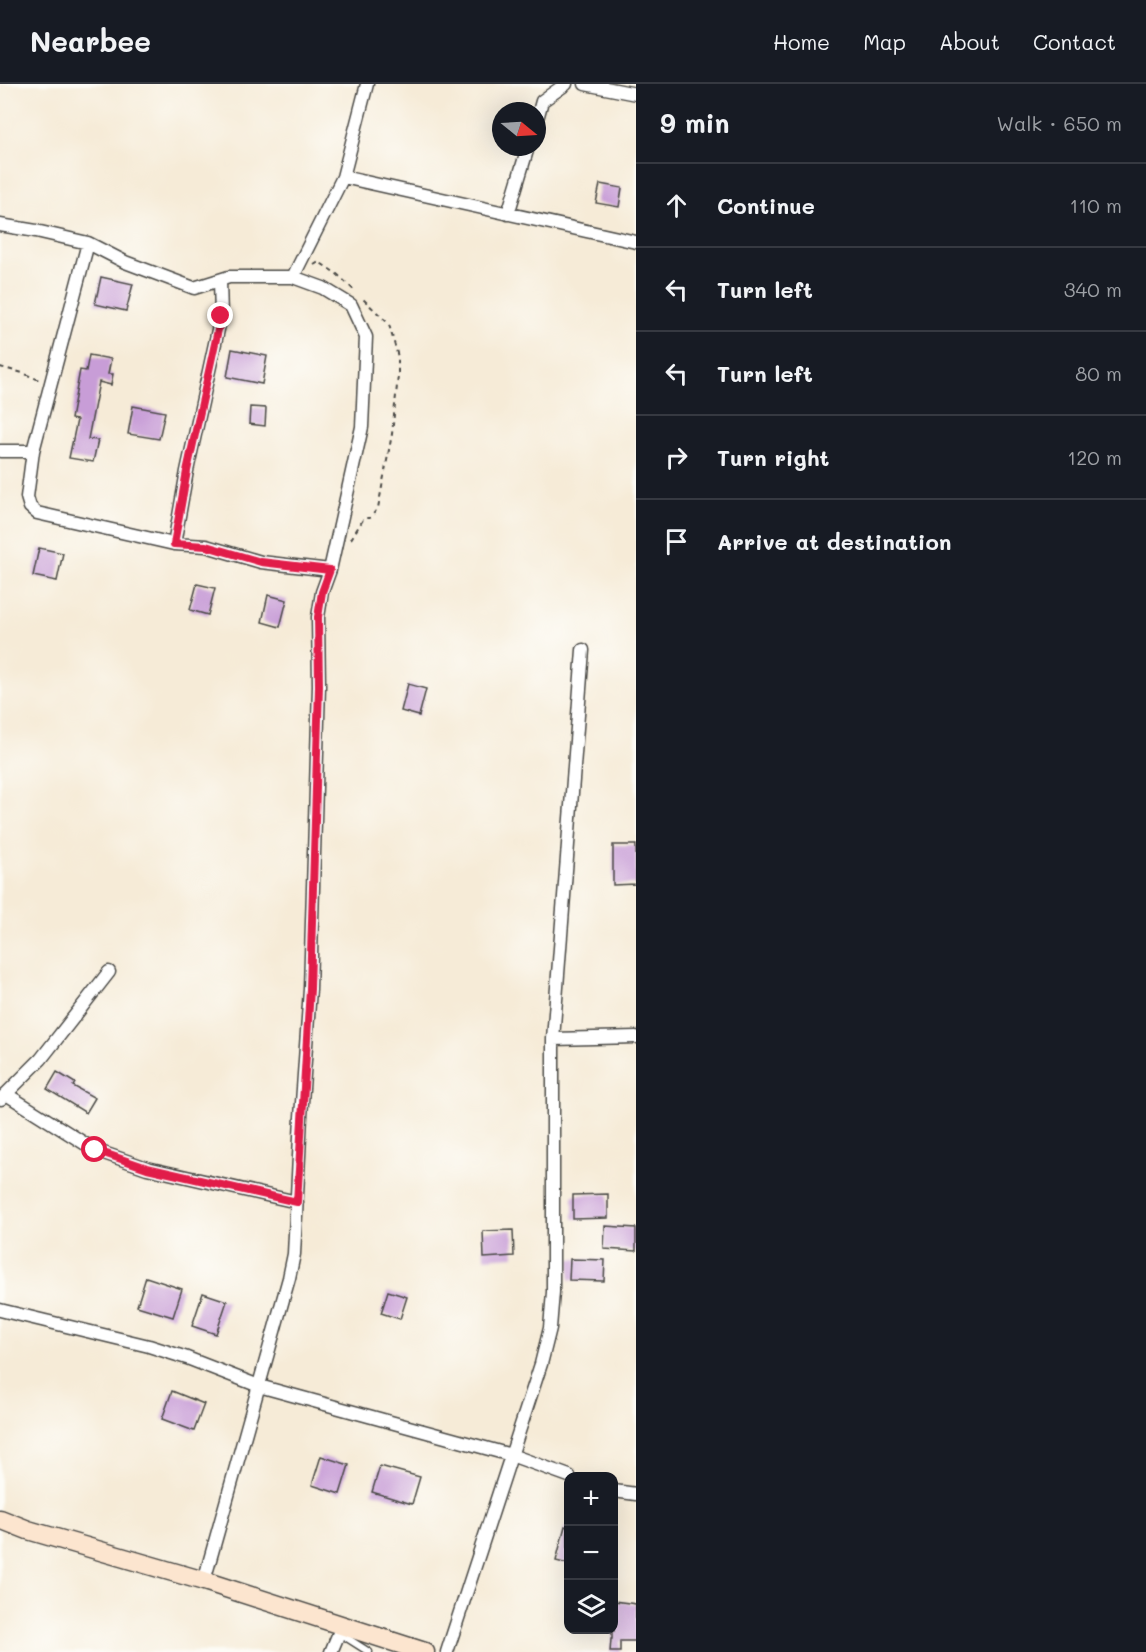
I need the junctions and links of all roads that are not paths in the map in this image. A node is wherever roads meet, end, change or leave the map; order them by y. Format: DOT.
graph roads {
  1 [pos="367,84"];
  2 [pos="566,84"];
  3 [pos="585,84"];
  4 [pos="636,94"];
  5 [pos="542,102"];
  6 [pos="525,156"];
  7 [pos="343,177"];
  8 [pos="508,214"];
  9 [pos="0,225"];
  10 [pos="636,242"];
  11 [pos="88,243"];
  12 [pos="293,277"];
  13 [pos="220,280"];
  14 [pos="0,451"];
  15 [pos="33,451"];
  16 [pos="174,544"];
  17 [pos="330,570"];
  18 [pos="583,650"];
  19 [pos="109,972"];
  20 [pos="636,1037"];
  21 [pos="553,1039"];
  22 [pos="3,1096"];
  23 [pos="297,1202"];
  24 [pos="0,1310"];
  25 [pos="259,1386"];
  26 [pos="511,1455"];
  27 [pos="564,1475"];
  28 [pos="618,1492"];
  29 [pos="636,1494"];
  30 [pos="0,1519"];
  31 [pos="204,1581"];
  32 [pos="339,1629"];
  33 [pos="331,1652"];
  34 [pos="369,1652"];
  35 [pos="425,1652"];
  36 [pos="447,1652"];
  1 -- 7 [label="street"];
  2 -- 5 [label="street"];
  3 -- 4 [label="street"];
  6 -- 8 [label="street"];
  7 -- 8 [label="street"];
  7 -- 12 [label="street"];
  8 -- 10 [label="street"];
  9 -- 11 [label="street"];
  11 -- 13 [label="street"];
  11 -- 15 [label="street"];
  12 -- 13 [label="street"];
  12 -- 17 [label="street"];
  13 -- 16 [label="street"];
  14 -- 15 [label="street"];
  15 -- 16 [label="street"];
  16 -- 17 [label="street"];
  17 -- 23 [label="street"];
  18 -- 21 [label="street"];
  19 -- 22 [label="street"];
  20 -- 21 [label="street"];
  21 -- 26 [label="street"];
  22 -- 23 [label="street"];
  23 -- 25 [label="street"];
  24 -- 25 [label="street"];
  25 -- 26 [label="street"];
  25 -- 31 [label="street"];
  26 -- 27 [label="street"];
  26 -- 36 [label="street"];
  28 -- 29 [label="street"];
  30 -- 31 [label="street"];
  31 -- 32 [label="street"];
  32 -- 33 [label="street"];
  32 -- 34 [label="lane"];
  32 -- 35 [label="street"];
}
